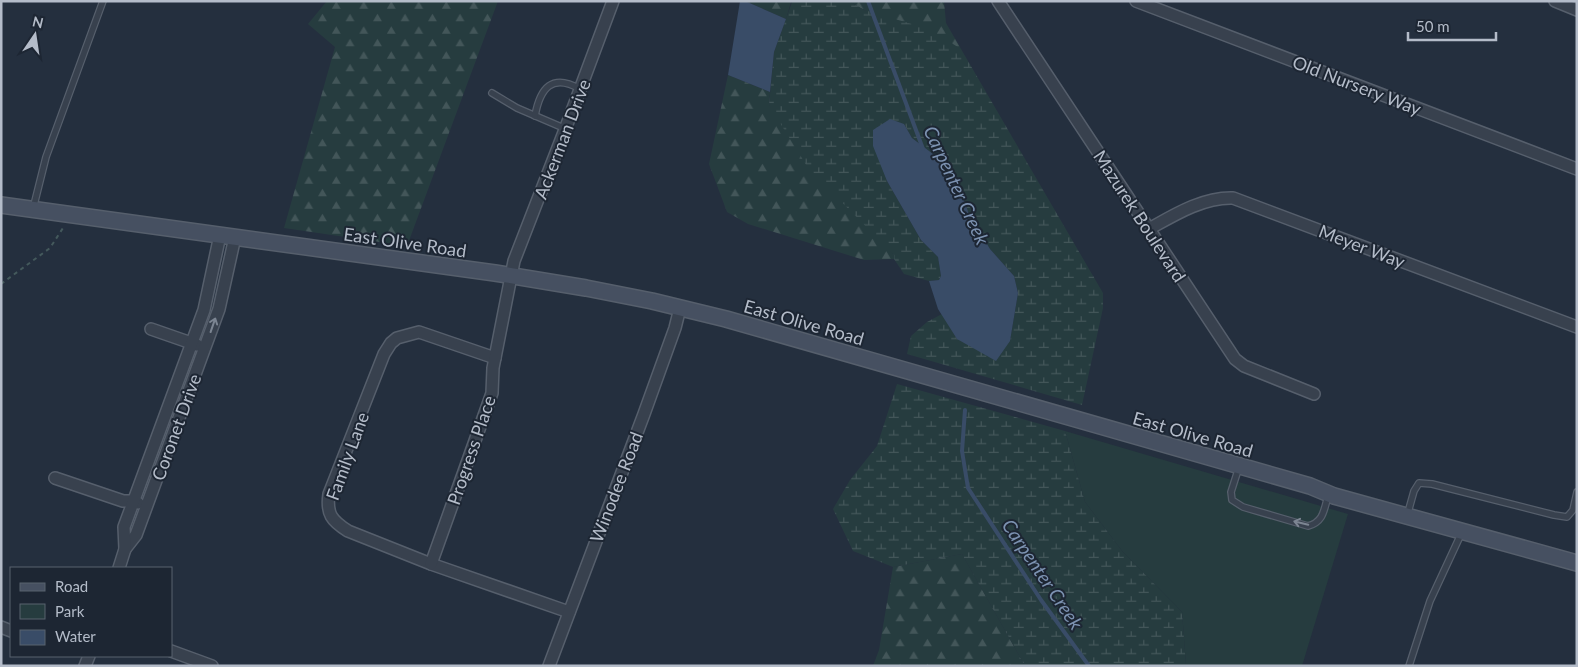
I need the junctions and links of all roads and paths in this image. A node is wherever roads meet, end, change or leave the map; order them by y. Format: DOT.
graph roads {
  1 [pos="103,1"];
  2 [pos="613,1"];
  3 [pos="998,1"];
  4 [pos="1136,1"];
  5 [pos="1555,1"];
  6 [pos="1577,10"];
  7 [pos="581,89"];
  8 [pos="492,93"];
  9 [pos="535,116"];
  10 [pos="566,129"];
  11 [pos="1577,168"];
  12 [pos="1,205"];
  13 [pos="33,209"];
  14 [pos="69,214"];
  15 [pos="1149,229"];
  16 [pos="227,236"];
  17 [pos="511,276"];
  18 [pos="1,284"];
  19 [pos="680,308"];
  20 [pos="1577,327"];
  21 [pos="151,329"];
  22 [pos="191,343"];
  23 [pos="205,348"];
  24 [pos="495,358"];
  25 [pos="1314,394"];
  26 [pos="1239,467"];
  27 [pos="55,478"];
  28 [pos="1577,492"];
  29 [pos="1329,494"];
  30 [pos="133,501"];
  31 [pos="146,507"];
  32 [pos="1407,516"];
  33 [pos="1462,532"];
  34 [pos="125,548"];
  35 [pos="1577,563"];
  36 [pos="431,564"];
  37 [pos="118,567"];
  38 [pos="569,612"];
  39 [pos="172,651"];
  40 [pos="212,666"];
  41 [pos="549,666"];
  42 [pos="1409,666"];
  1 -- 13 [label="lane"];
  2 -- 7 [label="street, Ackerman Drive"];
  3 -- 15 [label="street, Mazurek Boulevard"];
  4 -- 11 [label="street, Old Nursery Way"];
  5 -- 6 [label="street"];
  7 -- 9 [label="lane"];
  7 -- 10 [label="street, Ackerman Drive"];
  8 -- 9 [label="lane"];
  9 -- 10 [label="lane"];
  10 -- 17 [label="street, Ackerman Drive"];
  12 -- 13 [label="street, East Olive Road"];
  13 -- 14 [label="street, East Olive Road"];
  14 -- 16 [label="street, East Olive Road"];
  14 -- 18 [label="path"];
  15 -- 20 [label="street, Meyer Way"];
  15 -- 25 [label="street, Mazurek Boulevard"];
  16 -- 17 [label="street, East Olive Road"];
  16 -- 22 [label="street, Coronet Drive"];
  23 -- 16 [label="street, Coronet Drive, one-way"];
  17 -- 19 [label="street, East Olive Road"];
  17 -- 24 [label="street, Progress Place"];
  19 -- 26 [label="street, East Olive Road"];
  19 -- 38 [label="street, Winodee Road"];
  21 -- 22 [label="street"];
  22 -- 23 [label="street"];
  22 -- 30 [label="street, Coronet Drive"];
  23 -- 31 [label="street, Coronet Drive"];
  24 -- 36 [label="street, Progress Place"];
  24 -- 36 [label="street, Family Lane"];
  26 -- 29 [label="street, East Olive Road"];
  29 -- 26 [label="lane, one-way"];
  27 -- 30 [label="street"];
  28 -- 32 [label="lane"];
  29 -- 32 [label="street, East Olive Road"];
  30 -- 31 [label="street"];
  30 -- 34 [label="street, Coronet Drive"];
  31 -- 34 [label="street, Coronet Drive"];
  32 -- 33 [label="street, East Olive Road"];
  33 -- 35 [label="street, East Olive Road"];
  33 -- 42 [label="lane"];
  34 -- 37 [label="street, Coronet Drive"];
  36 -- 38 [label="street, Family Lane"];
  38 -- 41 [label="street, Winodee Road"];
  39 -- 40 [label="street"];
}
